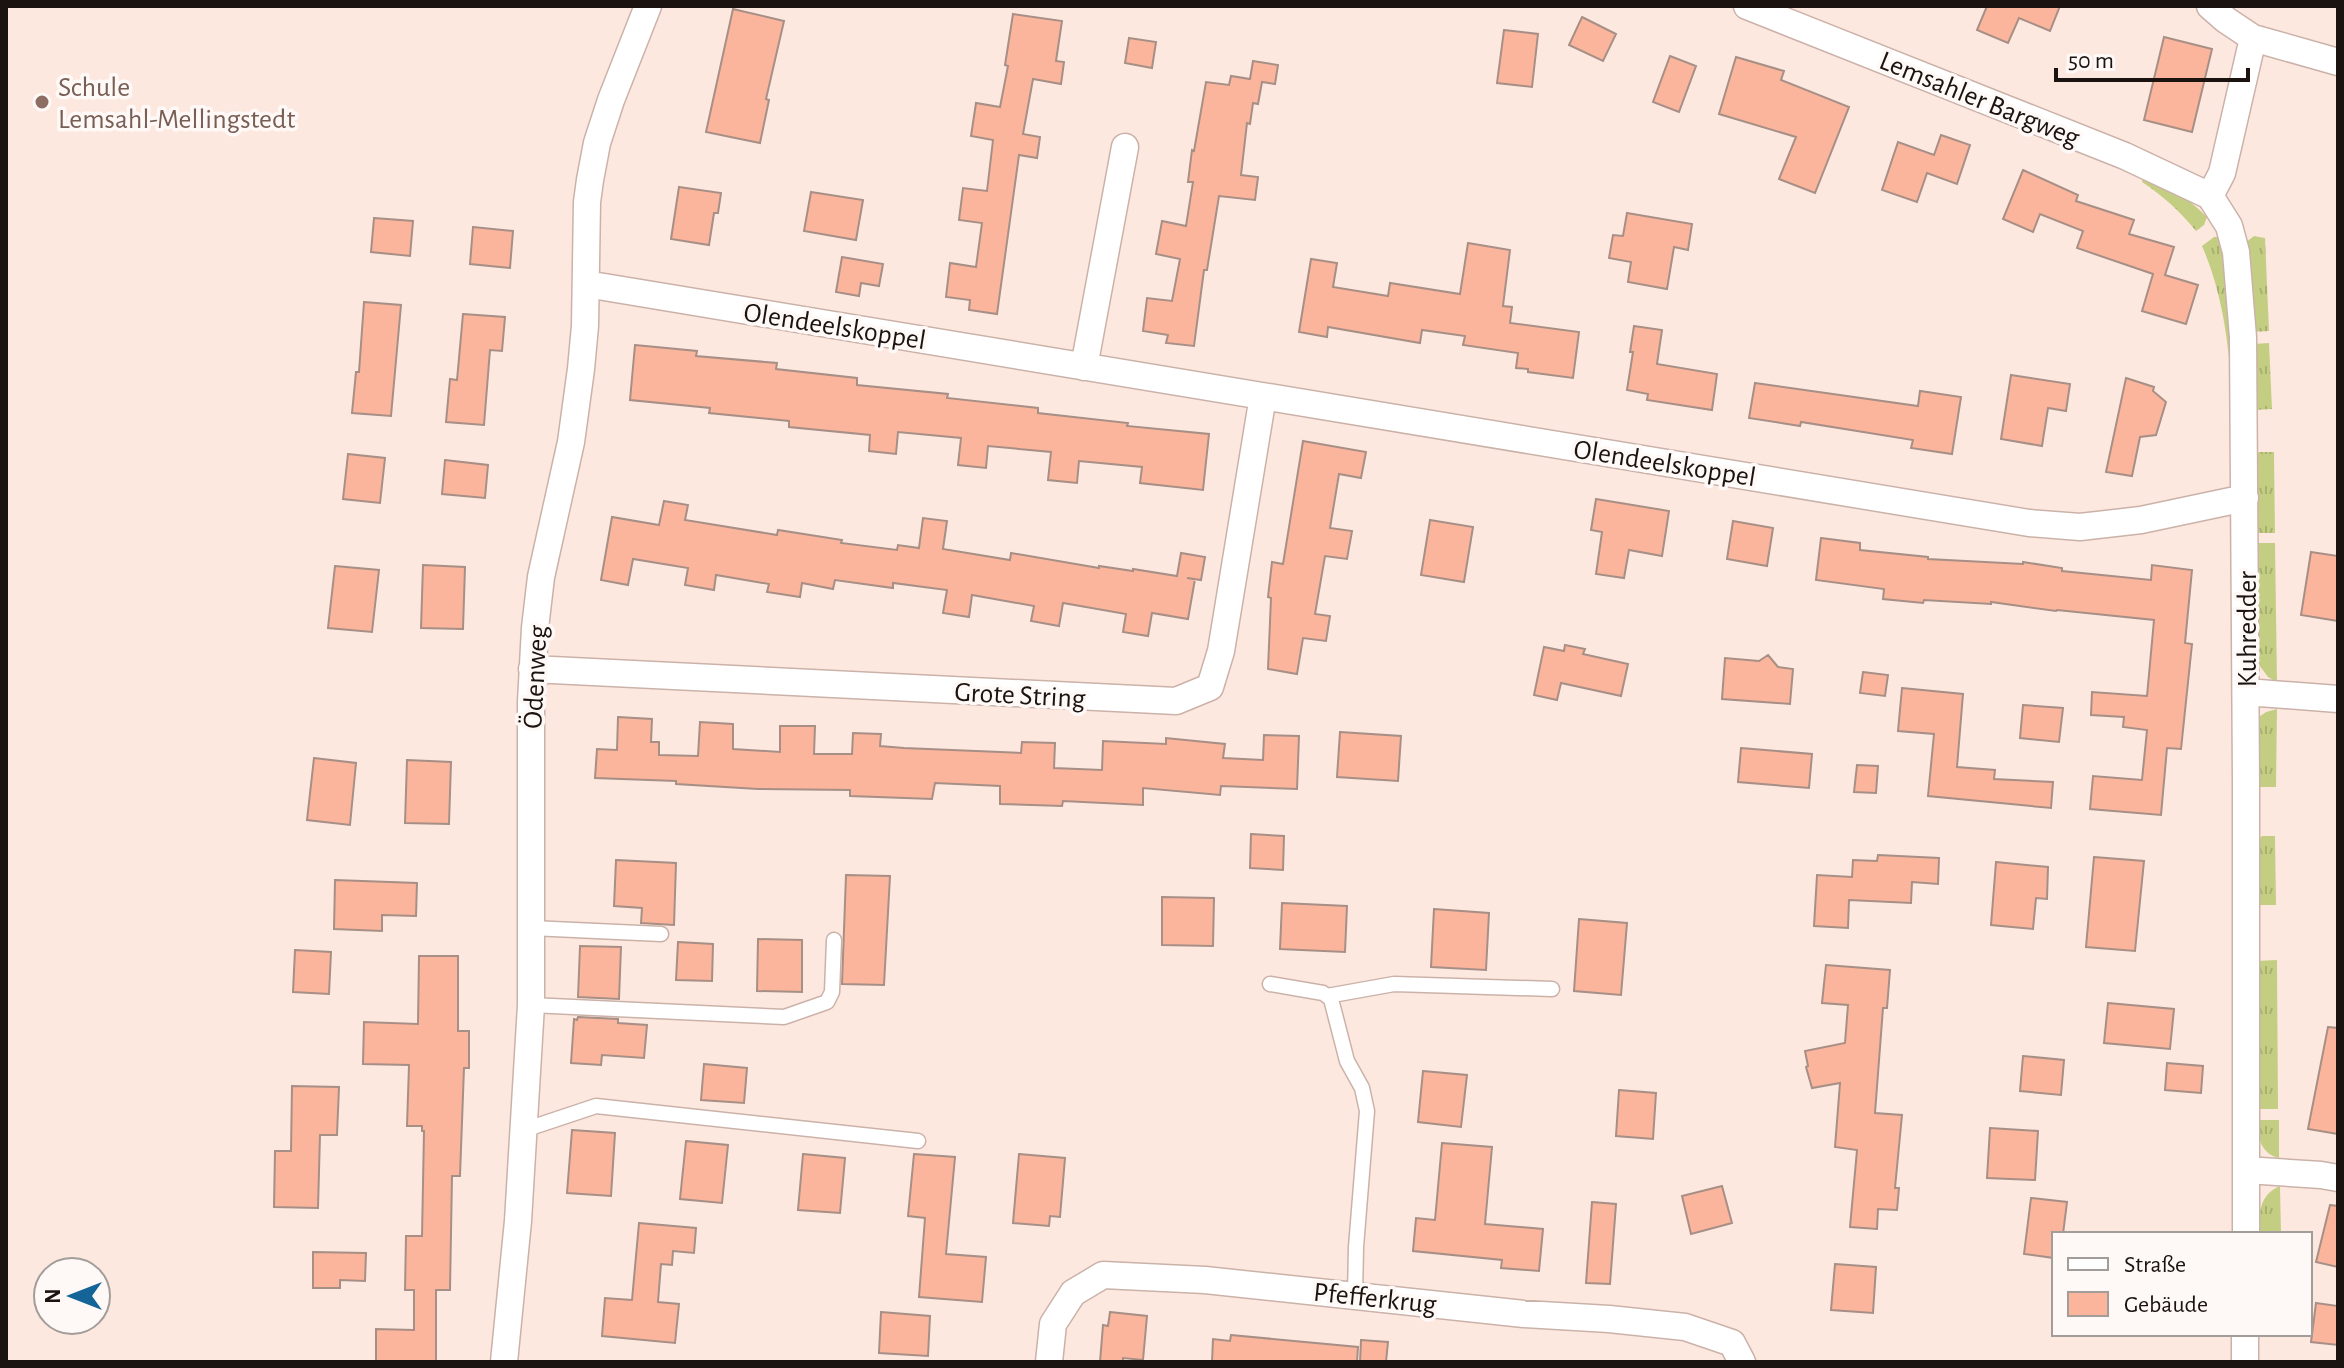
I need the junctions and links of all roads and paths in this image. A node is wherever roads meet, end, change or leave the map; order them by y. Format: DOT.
graph roads {
  1 [pos="648,6"];
  2 [pos="1747,6"];
  3 [pos="2210,6"];
  4 [pos="2253,38"];
  5 [pos="2338,62"];
  6 [pos="1125,147"];
  7 [pos="2210,196"];
  8 [pos="586,284"];
  9 [pos="1084,367"];
  10 [pos="1263,396"];
  11 [pos="2245,498"];
  12 [pos="532,669"];
  13 [pos="2246,692"];
  14 [pos="2338,699"];
  15 [pos="531,928"];
  16 [pos="661,934"];
  17 [pos="834,940"];
  18 [pos="1270,984"];
  19 [pos="1552,989"];
  20 [pos="1327,996"];
  21 [pos="531,1005"];
  22 [pos="524,1130"];
  23 [pos="918,1141"];
  24 [pos="2246,1170"];
  25 [pos="2338,1178"];
  26 [pos="2246,1232"];
  27 [pos="1355,1295"];
  28 [pos="2245,1336"];
  29 [pos="504,1362"];
  30 [pos="1049,1362"];
  31 [pos="1742,1362"];
  32 [pos="2245,1362"];
  1 -- 8 [label="street, Ödenweg"];
  2 -- 7 [label="street, Lemsahler Bargweg"];
  3 -- 4 [label="street"];
  4 -- 5 [label="street"];
  4 -- 7 [label="street"];
  6 -- 9 [label="street"];
  7 -- 11 [label="street, Kuhredder"];
  8 -- 9 [label="street, Olendeelskoppel"];
  8 -- 12 [label="street, Ödenweg"];
  9 -- 10 [label="street, Olendeelskoppel"];
  10 -- 11 [label="street, Olendeelskoppel"];
  10 -- 12 [label="street, Grote String"];
  11 -- 13 [label="street, Kuhredder"];
  12 -- 15 [label="street, Ödenweg"];
  13 -- 14 [label="street"];
  13 -- 24 [label="street, Kuhredder"];
  15 -- 16 [label="lane"];
  15 -- 21 [label="street, Ödenweg"];
  17 -- 21 [label="lane"];
  18 -- 20 [label="lane"];
  19 -- 20 [label="lane"];
  20 -- 27 [label="lane"];
  21 -- 22 [label="street, Ödenweg"];
  22 -- 23 [label="lane"];
  22 -- 29 [label="street, Ödenweg"];
  24 -- 25 [label="street"];
  24 -- 26 [label="street, Kuhredder"];
  27 -- 30 [label="street, Pfefferkrug"];
  27 -- 31 [label="street, Pfefferkrug"];
  28 -- 32 [label="street"];
}
